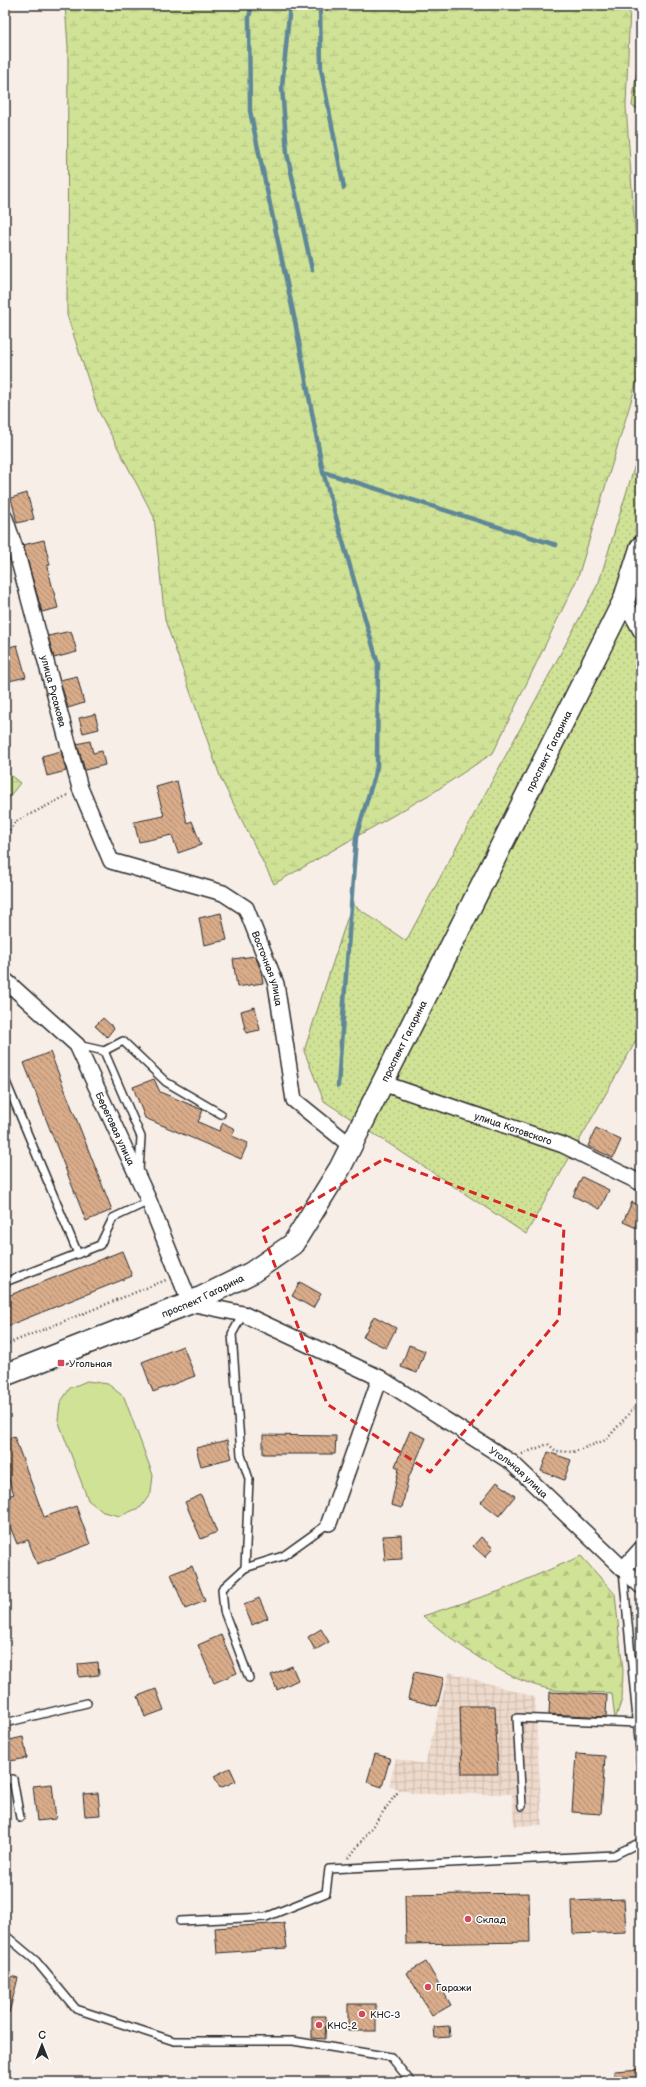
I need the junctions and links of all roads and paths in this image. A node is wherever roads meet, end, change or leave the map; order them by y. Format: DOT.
graph roads {
  1 [pos="5,518"];
  2 [pos="641,547"];
  3 [pos="624,600"];
  4 [pos="641,631"];
  5 [pos="80,788"];
  6 [pos="5,837"];
  7 [pos="111,861"];
  8 [pos="5,980"];
  9 [pos="76,1045"];
  10 [pos="104,1051"];
  11 [pos="6,1082"];
  12 [pos="382,1083"];
  13 [pos="221,1114"];
  14 [pos="351,1146"];
  15 [pos="139,1179"];
  16 [pos="641,1183"];
  17 [pos="149,1202"];
  18 [pos="78,1254"];
  19 [pos="178,1276"];
  20 [pos="5,1282"];
  21 [pos="190,1303"];
  22 [pos="243,1314"];
  23 [pos="5,1345"];
  24 [pos="5,1375"];
  25 [pos="380,1378"];
  26 [pos="641,1400"];
  27 [pos="507,1460"];
  28 [pos="329,1523"];
  29 [pos="641,1549"];
  30 [pos="245,1568"];
  31 [pos="623,1569"];
  32 [pos="641,1586"];
  33 [pos="249,1678"];
  34 [pos="87,1703"];
  35 [pos="5,1723"];
  36 [pos="637,1723"];
  37 [pos="641,1761"];
  38 [pos="5,1780"];
  39 [pos="400,1789"];
  40 [pos="522,1806"];
  41 [pos="20,1818"];
  42 [pos="641,1842"];
  43 [pos="348,1868"];
  44 [pos="180,1921"];
  45 [pos="5,1935"];
  46 [pos="411,2082"];
  1 -- 5 [label="street, улица Русакова"];
  2 -- 3 [label="main road, проспект Гагарина"];
  3 -- 4 [label="street"];
  3 -- 12 [label="main road, проспект Гагарина"];
  5 -- 6 [label="path"];
  5 -- 7 [label="street, улица Русакова"];
  7 -- 14 [label="street, Восточная улица"];
  8 -- 9 [label="street, Береговая улица"];
  9 -- 10 [label="lane"];
  9 -- 15 [label="street, Береговая улица"];
  10 -- 13 [label="lane"];
  10 -- 15 [label="lane"];
  11 -- 18 [label="lane"];
  12 -- 14 [label="main road, проспект Гагарина"];
  12 -- 16 [label="street, улица Котовского"];
  14 -- 21 [label="main road, проспект Гагарина"];
  15 -- 17 [label="street, Береговая улица"];
  17 -- 18 [label="lane"];
  17 -- 19 [label="street, Береговая улица"];
  18 -- 20 [label="lane"];
  19 -- 21 [label="street, Береговая улица"];
  19 -- 23 [label="path"];
  21 -- 22 [label="street, Угольная улица"];
  21 -- 24 [label="main road, проспект Гагарина"];
  22 -- 25 [label="street, Угольная улица"];
  22 -- 30 [label="lane"];
  25 -- 27 [label="street, Угольная улица"];
  25 -- 28 [label="street"];
  26 -- 27 [label="path"];
  27 -- 31 [label="street, Угольная улица"];
  28 -- 30 [label="lane"];
  29 -- 31 [label="street"];
  30 -- 33 [label="lane"];
  31 -- 32 [label="street, Угольная улица"];
  31 -- 36 [label="lane"];
  34 -- 35 [label="lane"];
  36 -- 37 [label="lane"];
  36 -- 40 [label="lane"];
  38 -- 41 [label="lane"];
  39 -- 43 [label="path"];
  42 -- 43 [label="lane"];
  43 -- 44 [label="lane"];
  45 -- 46 [label="lane"];
}
